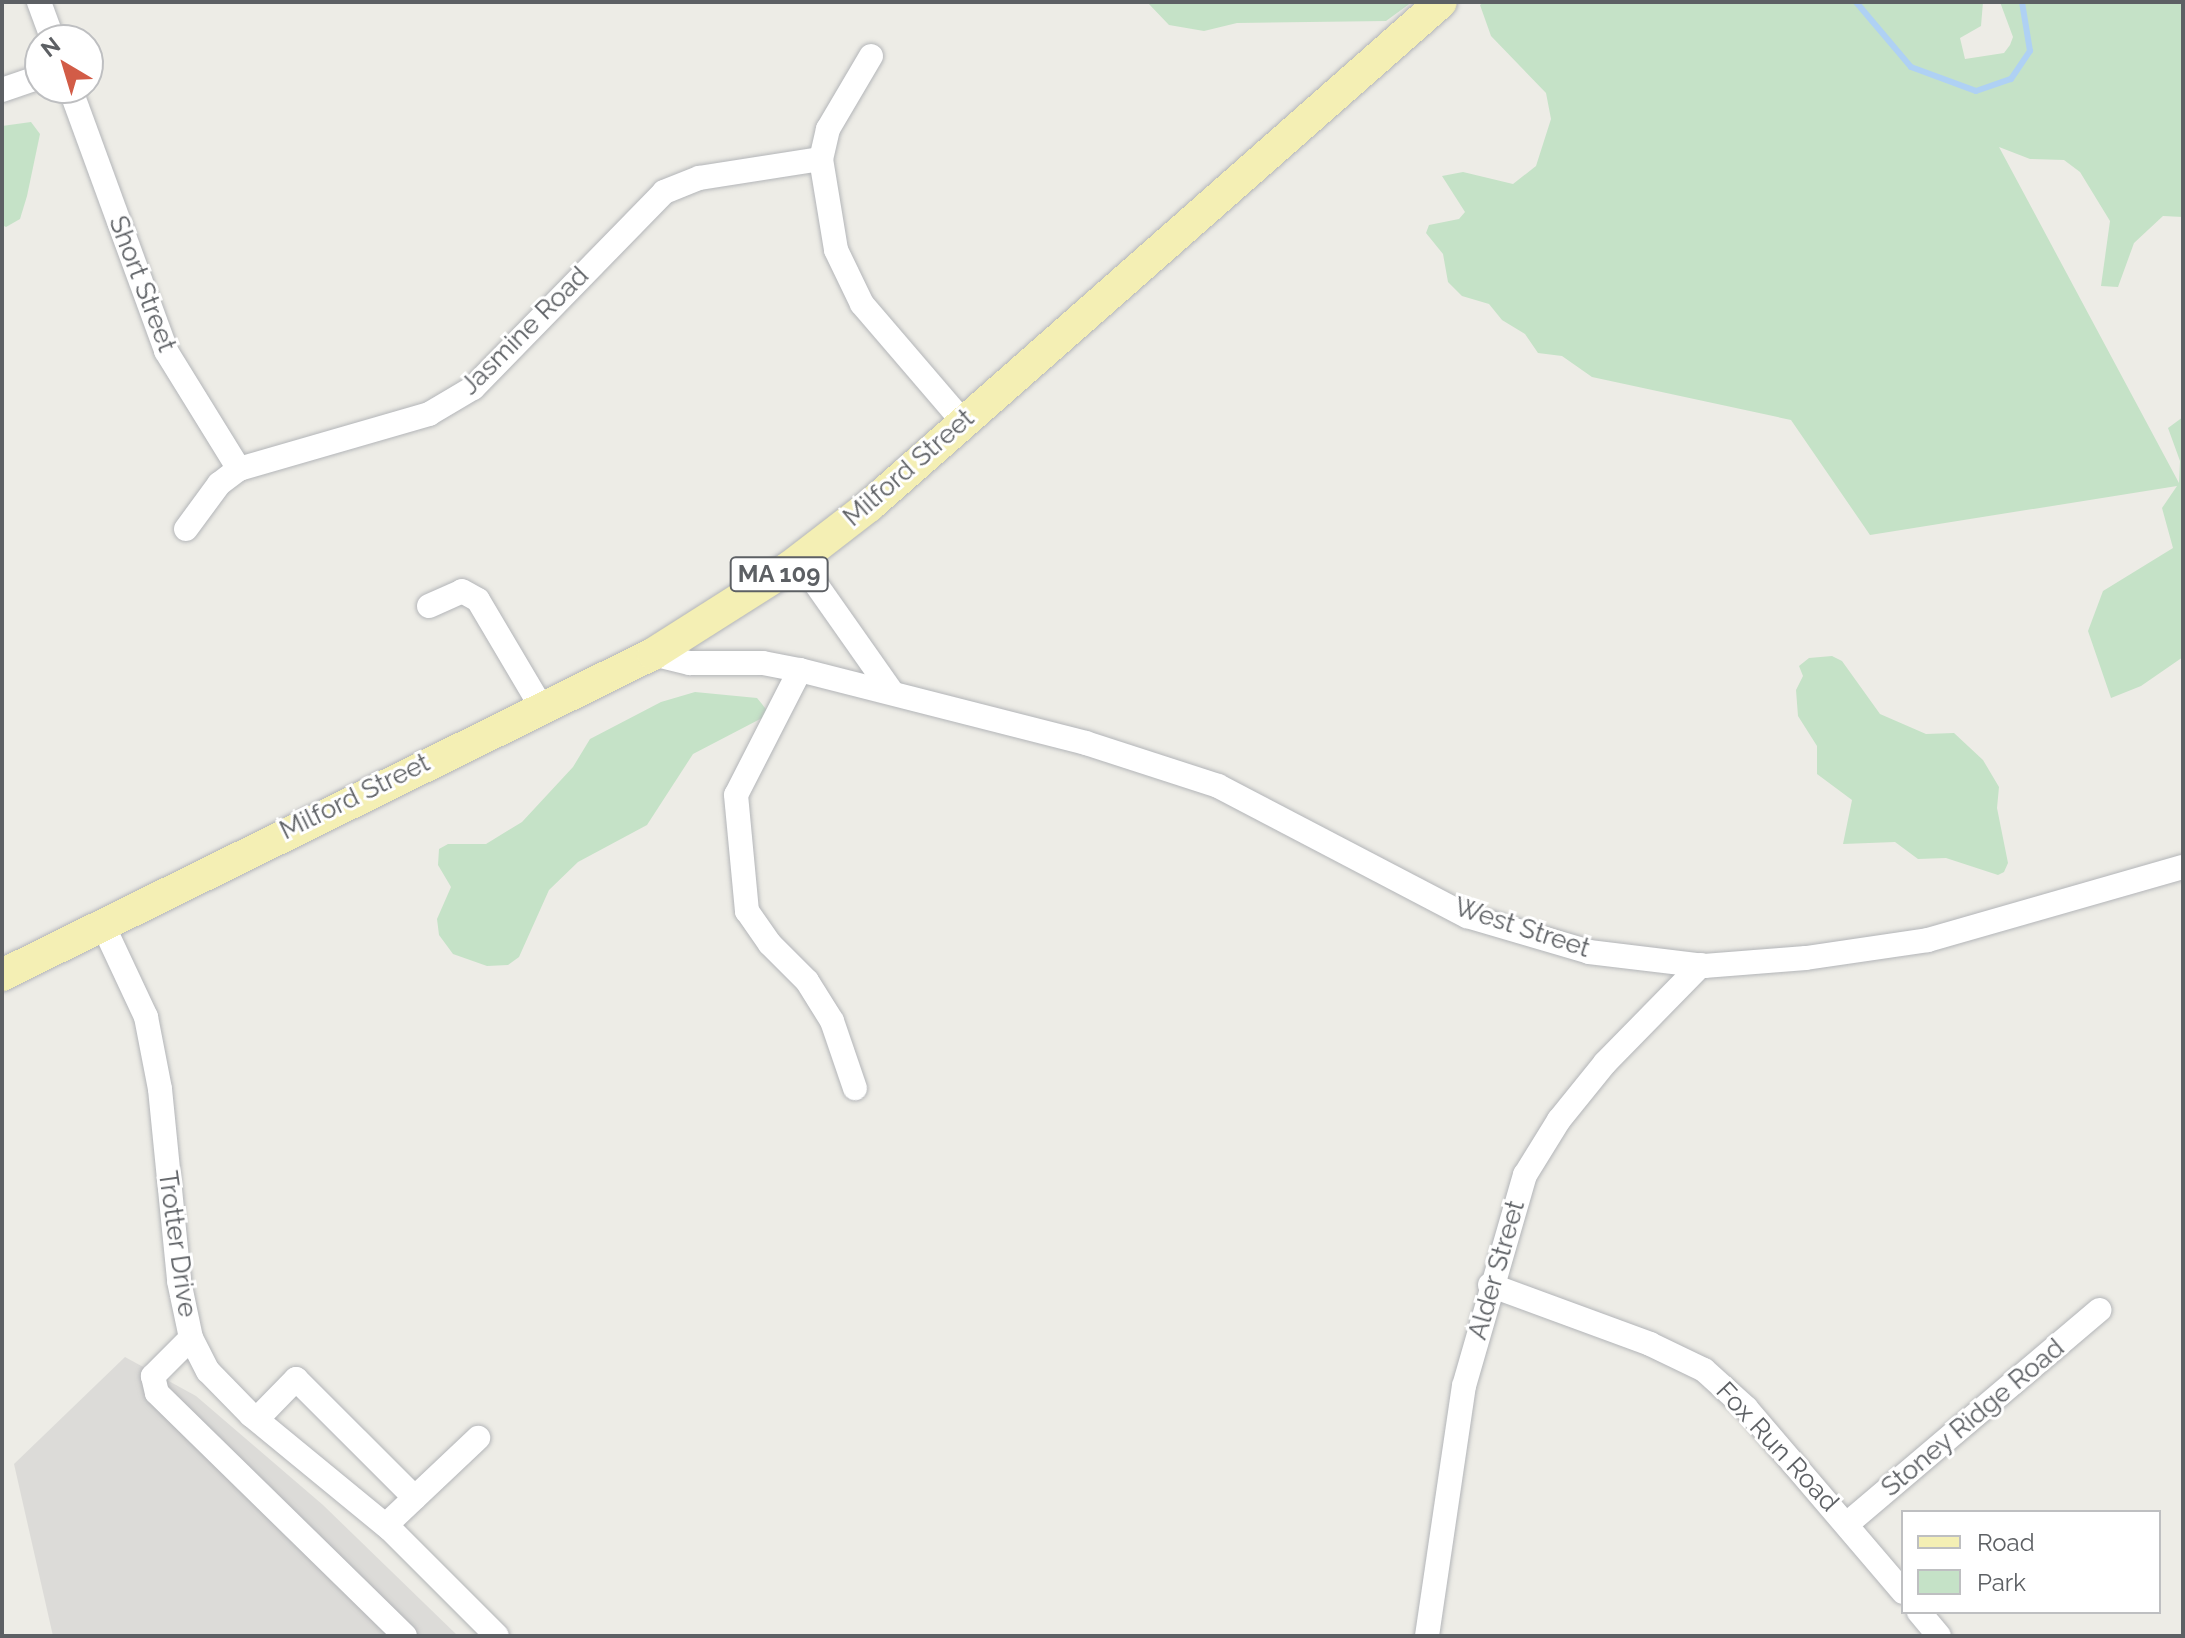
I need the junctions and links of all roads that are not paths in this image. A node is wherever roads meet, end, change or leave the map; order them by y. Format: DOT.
graph roads {
  1 [pos="39,2"];
  2 [pos="1441,2"];
  3 [pos="47,24"];
  4 [pos="871,56"];
  5 [pos="24,82"];
  6 [pos="2,90"];
  7 [pos="76,104"];
  8 [pos="821,159"];
  9 [pos="963,422"];
  10 [pos="239,469"];
  11 [pos="186,529"];
  12 [pos="799,560"];
  13 [pos="429,606"];
  14 [pos="653,654"];
  15 [pos="800,670"];
  16 [pos="891,691"];
  17 [pos="540,705"];
  18 [pos="2183,867"];
  19 [pos="102,923"];
  20 [pos="1701,965"];
  21 [pos="2,975"];
  22 [pos="855,1088"];
  23 [pos="1490,1285"];
  24 [pos="2099,1310"];
  25 [pos="191,1338"];
  26 [pos="257,1419"];
  27 [pos="478,1438"];
  28 [pos="415,1498"];
  29 [pos="1847,1524"];
  30 [pos="386,1525"];
  31 [pos="1901,1590"];
  32 [pos="1921,1614"];
  33 [pos="384,1624"];
  34 [pos="405,1636"];
  35 [pos="497,1636"];
  36 [pos="1427,1636"];
  37 [pos="1939,1636"];
  1 -- 3 [label="street"];
  2 -- 9 [label="main road, Milford Street / MA 109"];
  4 -- 8 [label="street"];
  5 -- 6 [label="street"];
  7 -- 10 [label="street, Short Street"];
  8 -- 9 [label="street"];
  8 -- 10 [label="street, Jasmine Road"];
  9 -- 12 [label="main road, Milford Street / MA 109"];
  10 -- 11 [label="street, Jasmine Road"];
  12 -- 14 [label="main road, Milford Street / MA 109"];
  12 -- 16 [label="street"];
  13 -- 17 [label="street"];
  14 -- 15 [label="street, West Street"];
  14 -- 17 [label="main road, Milford Street / MA 109"];
  15 -- 16 [label="street, West Street"];
  15 -- 22 [label="street"];
  16 -- 20 [label="street, West Street"];
  17 -- 19 [label="main road, Milford Street / MA 109"];
  18 -- 20 [label="street, West Street"];
  19 -- 21 [label="main road, Milford Street / MA 109"];
  19 -- 25 [label="street, Trotter Drive"];
  20 -- 23 [label="street, Alder Street"];
  23 -- 29 [label="street, Fox Run Road"];
  23 -- 36 [label="street, Alder Street"];
  24 -- 29 [label="street, Stoney Ridge Road"];
  25 -- 26 [label="street, Trotter Drive"];
  25 -- 33 [label="street"];
  26 -- 28 [label="street"];
  26 -- 30 [label="street, Trotter Drive"];
  27 -- 28 [label="street"];
  28 -- 30 [label="street"];
  29 -- 31 [label="street, Fox Run Road"];
  30 -- 35 [label="street, Trotter Drive"];
  32 -- 37 [label="street"];
  33 -- 34 [label="street"];
}
